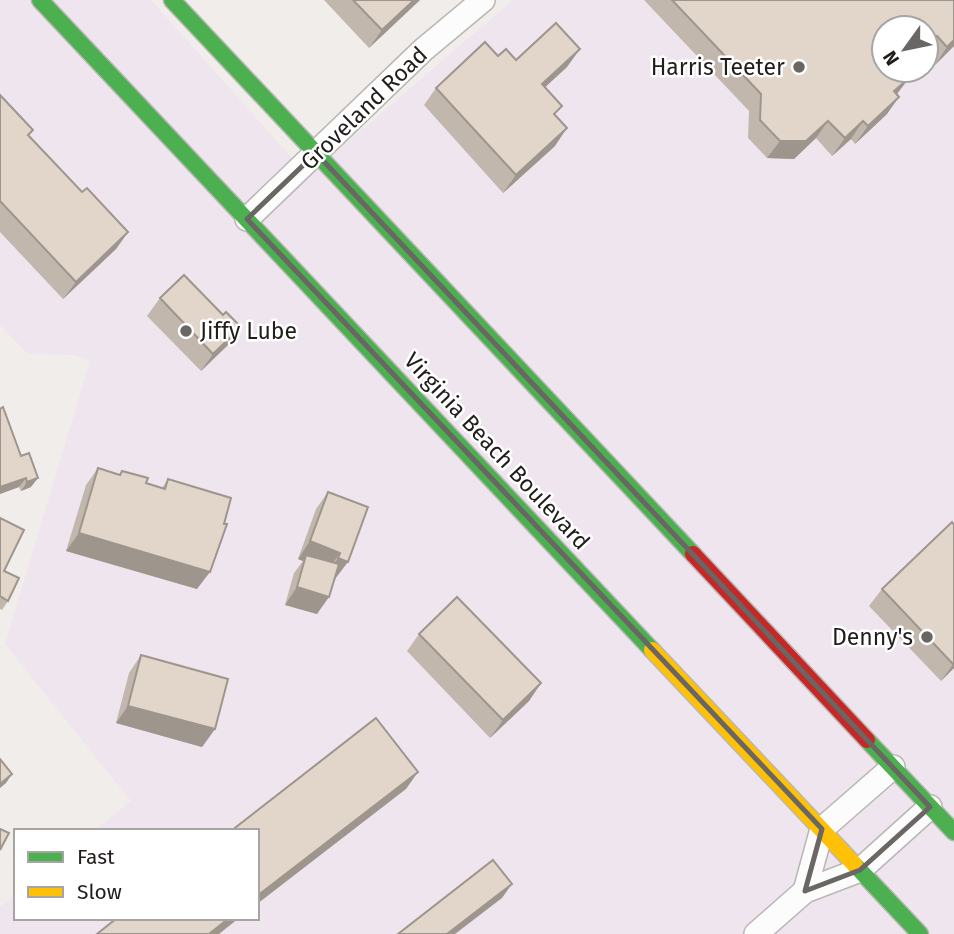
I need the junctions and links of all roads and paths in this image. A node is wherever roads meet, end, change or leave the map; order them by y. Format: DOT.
graph roads {
  1 [pos="40,0"];
  2 [pos="172,0"];
  3 [pos="483,0"];
  4 [pos="316,153"];
  5 [pos="247,219"];
  6 [pos="892,767"];
  7 [pos="930,807"];
  8 [pos="822,829"];
  9 [pos="954,832"];
  10 [pos="860,870"];
  11 [pos="804,891"];
  12 [pos="757,934"];
  13 [pos="920,934"];
  1 -- 5 [label="main road, Virginia Beach Boulevard"];
  2 -- 4 [label="main road"];
  3 -- 4 [label="street, Groveland Road"];
  4 -- 5 [label="street, Groveland Road"];
  4 -- 6 [label="main road"];
  5 -- 8 [label="main road, Virginia Beach Boulevard"];
  6 -- 7 [label="main road"];
  6 -- 8 [label="street"];
  7 -- 9 [label="main road"];
  7 -- 10 [label="street"];
  8 -- 10 [label="main road, Virginia Beach Boulevard"];
  8 -- 11 [label="street"];
  10 -- 11 [label="street"];
  10 -- 13 [label="main road, Virginia Beach Boulevard"];
  11 -- 12 [label="street"];
}
